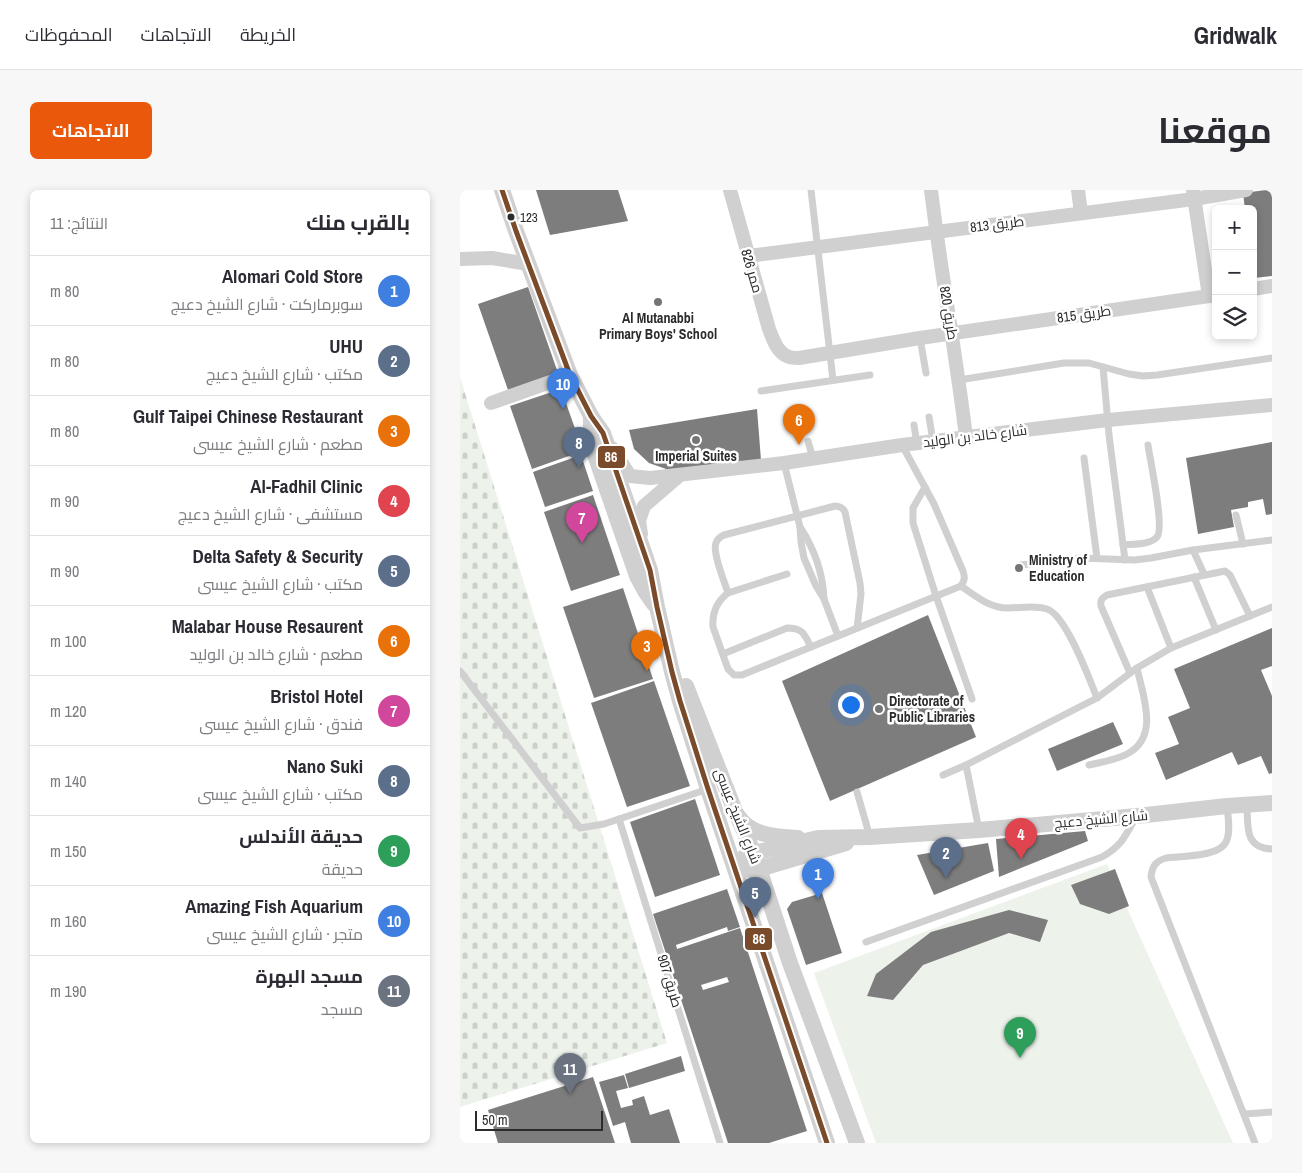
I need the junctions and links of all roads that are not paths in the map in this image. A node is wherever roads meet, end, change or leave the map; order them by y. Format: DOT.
graph roads {
  1 [pos="502,190"];
  2 [pos="730,190"];
  3 [pos="811,190"];
  4 [pos="931,190"];
  5 [pos="1078,190"];
  6 [pos="1246,190"];
  7 [pos="1194,194"];
  8 [pos="1081,213"];
  9 [pos="936,231"];
  10 [pos="818,247"];
  11 [pos="748,256"];
  12 [pos="460,259"];
  13 [pos="528,264"];
  14 [pos="1272,286"];
  15 [pos="1257,288"];
  16 [pos="1212,295"];
  17 [pos="952,333"];
  18 [pos="920,338"];
  19 [pos="830,353"];
  20 [pos="1272,358"];
  21 [pos="1103,367"];
  22 [pos="926,373"];
  23 [pos="570,375"];
  24 [pos="870,375"];
  25 [pos="833,380"];
  26 [pos="960,380"];
  27 [pos="761,391"];
  28 [pos="491,403"];
  29 [pos="1272,405"];
  30 [pos="590,416"];
  31 [pos="929,417"];
  32 [pos="1108,420"];
  33 [pos="914,425"];
  34 [pos="602,433"];
  35 [pos="966,437"];
  36 [pos="808,441"];
  37 [pos="933,441"];
  38 [pos="917,444"];
  39 [pos="902,445"];
  40 [pos="1148,445"];
  41 [pos="1084,458"];
  42 [pos="813,459"];
  43 [pos="784,463"];
  44 [pos="680,475"];
  45 [pos="925,487"];
  46 [pos="796,516"];
  47 [pos="1236,516"];
  48 [pos="800,527"];
  49 [pos="1272,540"];
  50 [pos="1243,544"];
  51 [pos="1123,545"];
  52 [pos="643,548"];
  53 [pos="1193,550"];
  54 [pos="1097,558"];
  55 [pos="1125,560"];
  56 [pos="1021,565"];
  57 [pos="786,574"];
  58 [pos="1204,574"];
  59 [pos="1194,577"];
  60 [pos="961,586"];
  61 [pos="1147,587"];
  62 [pos="728,594"];
  63 [pos="936,596"];
  64 [pos="824,599"];
  65 [pos="656,606"];
  66 [pos="1272,607"];
  67 [pos="1250,616"];
  68 [pos="857,628"];
  69 [pos="1216,630"];
  70 [pos="838,636"];
  71 [pos="811,647"];
  72 [pos="1171,648"];
  73 [pos="723,654"];
  74 [pos="671,664"];
  75 [pos="1137,668"];
  76 [pos="460,670"];
  77 [pos="1130,673"];
  78 [pos="1097,698"];
  79 [pos="972,699"];
  80 [pos="966,765"];
  81 [pos="1089,765"];
  82 [pos="943,775"];
  83 [pos="708,789"];
  84 [pos="857,792"];
  85 [pos="1272,803"];
  86 [pos="1247,805"];
  87 [pos="1227,806"];
  88 [pos="735,811"];
  89 [pos="1137,816"];
  90 [pos="619,819"];
  91 [pos="979,830"];
  92 [pos="870,837"];
  93 [pos="818,838"];
  94 [pos="1272,849"];
  95 [pos="757,861"];
  96 [pos="736,865"];
  97 [pos="866,942"];
  98 [pos="1272,1112"];
  99 [pos="1244,1114"];
  100 [pos="720,1143"];
  101 [pos="827,1143"];
  102 [pos="857,1143"];
  103 [pos="1255,1143"];
  1 -- 13 [label="street, شارع الشيخ عيسى"];
  2 -- 11 [label="street, ممر 826"];
  3 -- 10 [label="lane"];
  4 -- 9 [label="street, طريق 820"];
  5 -- 8 [label="street"];
  6 -- 7 [label="street, طريق 813"];
  7 -- 8 [label="street, طريق 813"];
  7 -- 16 [label="street"];
  8 -- 9 [label="street, طريق 813"];
  9 -- 10 [label="street, طريق 813"];
  9 -- 17 [label="street, طريق 820"];
  10 -- 11 [label="street, طريق 813"];
  10 -- 19 [label="lane"];
  11 -- 19 [label="street, ممر 826"];
  12 -- 13 [label="street"];
  13 -- 23 [label="street, شارع الشيخ عيسى"];
  14 -- 15 [label="street"];
  16 -- 17 [label="street, طريق 815"];
  17 -- 18 [label="street"];
  17 -- 26 [label="street, طريق 820"];
  18 -- 19 [label="street"];
  18 -- 22 [label="lane"];
  19 -- 25 [label="lane"];
  20 -- 21 [label="lane"];
  21 -- 26 [label="lane"];
  21 -- 32 [label="lane"];
  23 -- 28 [label="street"];
  23 -- 30 [label="street, شارع الشيخ عيسى"];
  24 -- 25 [label="lane"];
  25 -- 27 [label="lane"];
  26 -- 35 [label="street, طريق 820"];
  29 -- 32 [label="street, شارع خالد بن الوليد"];
  30 -- 34 [label="street, شارع الشيخ عيسى"];
  30 -- 65 [label="street, شارع الشيخ عيسى"];
  31 -- 37 [label="lane"];
  32 -- 35 [label="street, شارع خالد بن الوليد"];
  32 -- 51 [label="lane"];
  33 -- 38 [label="lane"];
  34 -- 44 [label="street, شارع خالد بن الوليد"];
  34 -- 52 [label="street, شارع الشيخ عيسى"];
  35 -- 37 [label="street, شارع خالد بن الوليد"];
  36 -- 42 [label="lane"];
  37 -- 38 [label="street, شارع خالد بن الوليد"];
  38 -- 39 [label="street, شارع خالد بن الوليد"];
  39 -- 42 [label="street, شارع خالد بن الوليد"];
  39 -- 45 [label="lane"];
  40 -- 51 [label="lane"];
  41 -- 54 [label="lane"];
  42 -- 43 [label="street, شارع خالد بن الوليد"];
  43 -- 44 [label="street, شارع خالد بن الوليد"];
  43 -- 46 [label="lane"];
  44 -- 52 [label="street"];
  45 -- 60 [label="lane"];
  45 -- 63 [label="lane"];
  46 -- 48 [label="lane"];
  46 -- 62 [label="lane"];
  46 -- 68 [label="lane"];
  47 -- 50 [label="lane"];
  48 -- 64 [label="lane"];
  48 -- 64 [label="lane"];
  49 -- 50 [label="lane"];
  50 -- 53 [label="lane"];
  51 -- 55 [label="lane"];
  52 -- 65 [label="street, شارع الشيخ عيسى"];
  53 -- 55 [label="lane"];
  53 -- 58 [label="lane"];
  54 -- 55 [label="lane"];
  54 -- 56 [label="lane"];
  57 -- 62 [label="lane"];
  58 -- 59 [label="lane"];
  58 -- 67 [label="lane"];
  59 -- 61 [label="lane"];
  59 -- 69 [label="lane"];
  60 -- 63 [label="lane"];
  60 -- 78 [label="lane"];
  61 -- 72 [label="lane"];
  61 -- 77 [label="lane"];
  62 -- 73 [label="lane"];
  63 -- 68 [label="lane"];
  63 -- 79 [label="lane"];
  64 -- 70 [label="lane"];
  65 -- 74 [label="street, شارع الشيخ عيسى"];
  66 -- 67 [label="lane"];
  67 -- 69 [label="lane"];
  68 -- 70 [label="lane"];
  69 -- 72 [label="lane"];
  70 -- 71 [label="lane"];
  71 -- 73 [label="lane"];
  71 -- 73 [label="lane"];
  72 -- 75 [label="lane"];
  74 -- 83 [label="street, شارع الشيخ عيسى"];
  74 -- 88 [label="street, شارع الشيخ عيسى"];
  75 -- 77 [label="lane"];
  75 -- 81 [label="lane"];
  76 -- 90 [label="lane"];
  77 -- 78 [label="lane"];
  78 -- 80 [label="lane"];
  80 -- 82 [label="lane"];
  80 -- 91 [label="lane"];
  83 -- 90 [label="lane"];
  83 -- 96 [label="street, شارع الشيخ عيسى"];
  84 -- 92 [label="lane"];
  85 -- 86 [label="street, شارع الشيخ دعيج"];
  86 -- 87 [label="street, شارع الشيخ دعيج"];
  86 -- 94 [label="lane"];
  87 -- 89 [label="street, شارع الشيخ دعيج"];
  87 -- 99 [label="lane"];
  88 -- 93 [label="street"];
  88 -- 95 [label="street, شارع الشيخ عيسى"];
  89 -- 91 [label="street, شارع الشيخ دعيج"];
  89 -- 97 [label="lane"];
  90 -- 100 [label="lane, طريق 907"];
  91 -- 92 [label="street, شارع الشيخ دعيج"];
  92 -- 93 [label="street, شارع الشيخ دعيج"];
  92 -- 95 [label="street, شارع الشيخ دعيج"];
  93 -- 95 [label="street, شارع الشيخ دعيج"];
  95 -- 96 [label="street, شارع الشيخ دعيج"];
  95 -- 102 [label="street, شارع الشيخ عيسى"];
  96 -- 101 [label="street, شارع الشيخ عيسى"];
  98 -- 99 [label="lane"];
  99 -- 103 [label="lane"];
}
